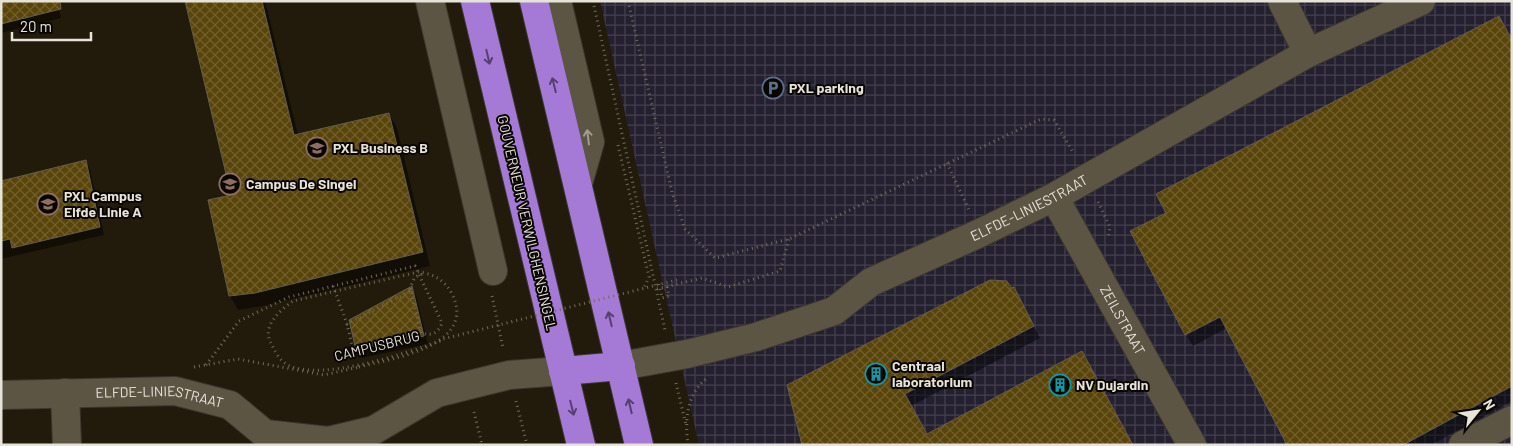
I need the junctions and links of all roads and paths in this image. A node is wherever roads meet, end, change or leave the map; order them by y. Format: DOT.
graph roads {
  1 [pos="430,1"];
  2 [pos="475,1"];
  3 [pos="534,1"];
  4 [pos="558,1"];
  5 [pos="593,1"];
  6 [pos="628,1"];
  7 [pos="1282,1"];
  8 [pos="1421,1"];
  9 [pos="1308,53"];
  10 [pos="578,184"];
  11 [pos="1054,197"];
  12 [pos="980,233"];
  13 [pos="789,239"];
  14 [pos="493,271"];
  15 [pos="405,272"];
  16 [pos="425,273"];
  17 [pos="677,280"];
  18 [pos="659,284"];
  19 [pos="333,286"];
  20 [pos="667,286"];
  21 [pos="657,289"];
  22 [pos="411,291"];
  23 [pos="497,321"];
  24 [pos="347,324"];
  25 [pos="421,333"];
  26 [pos="443,339"];
  27 [pos="504,352"];
  28 [pos="671,357"];
  29 [pos="206,365"];
  30 [pos="621,366"];
  31 [pos="188,368"];
  32 [pos="563,371"];
  33 [pos="711,375"];
  34 [pos="466,385"];
  35 [pos="65,394"];
  36 [pos="1,395"];
  37 [pos="686,425"];
  38 [pos="1510,425"];
  39 [pos="67,445"];
  40 [pos="482,445"];
  41 [pos="581,445"];
  42 [pos="639,445"];
  43 [pos="688,445"];
  44 [pos="1192,445"];
  45 [pos="1464,445"];
  1 -- 14 [label="street"];
  2 -- 32 [label="highway, GOUVERNEUR VERWILGHENSINGEL, one-way"];
  10 -- 3 [label="highway, one-way"];
  10 -- 4 [label="street, one-way"];
  5 -- 21 [label="path"];
  6 -- 13 [label="path"];
  7 -- 9 [label="street"];
  8 -- 9 [label="street, ELFDE-LINIESTRAAT"];
  9 -- 11 [label="street, ELFDE-LINIESTRAAT"];
  30 -- 10 [label="highway, one-way"];
  11 -- 12 [label="street, ELFDE-LINIESTRAAT"];
  11 -- 44 [label="street, ZEILSTRAAT"];
  12 -- 13 [label="path"];
  12 -- 28 [label="street, ELFDE-LINIESTRAAT"];
  13 -- 20 [label="path"];
  15 -- 26 [label="path, bridge"];
  16 -- 22 [label="path"];
  16 -- 26 [label="path, CAMPUSBRUG, bridge"];
  16 -- 29 [label="path, bridge"];
  17 -- 18 [label="path, CAMPUSBRUG, bridge"];
  18 -- 20 [label="path"];
  18 -- 26 [label="path, CAMPUSBRUG, bridge"];
  19 -- 24 [label="path"];
  19 -- 25 [label="path"];
  19 -- 29 [label="path"];
  20 -- 21 [label="path"];
  21 -- 28 [label="path"];
  22 -- 24 [label="path"];
  22 -- 25 [label="path"];
  23 -- 27 [label="path"];
  24 -- 25 [label="path"];
  28 -- 30 [label="street, ELFDE-LINIESTRAAT"];
  28 -- 37 [label="path"];
  29 -- 31 [label="path"];
  30 -- 32 [label="highway"];
  42 -- 30 [label="highway, one-way"];
  32 -- 34 [label="street, ELFDE-LINIESTRAAT"];
  32 -- 41 [label="highway, GOUVERNEUR VERWILGHENSINGEL, one-way"];
  33 -- 37 [label="path"];
  34 -- 35 [label="street, ELFDE-LINIESTRAAT"];
  34 -- 40 [label="path"];
  35 -- 36 [label="street, ELFDE-LINIESTRAAT"];
  35 -- 39 [label="street"];
  37 -- 43 [label="path"];
  38 -- 45 [label="street"];
}
